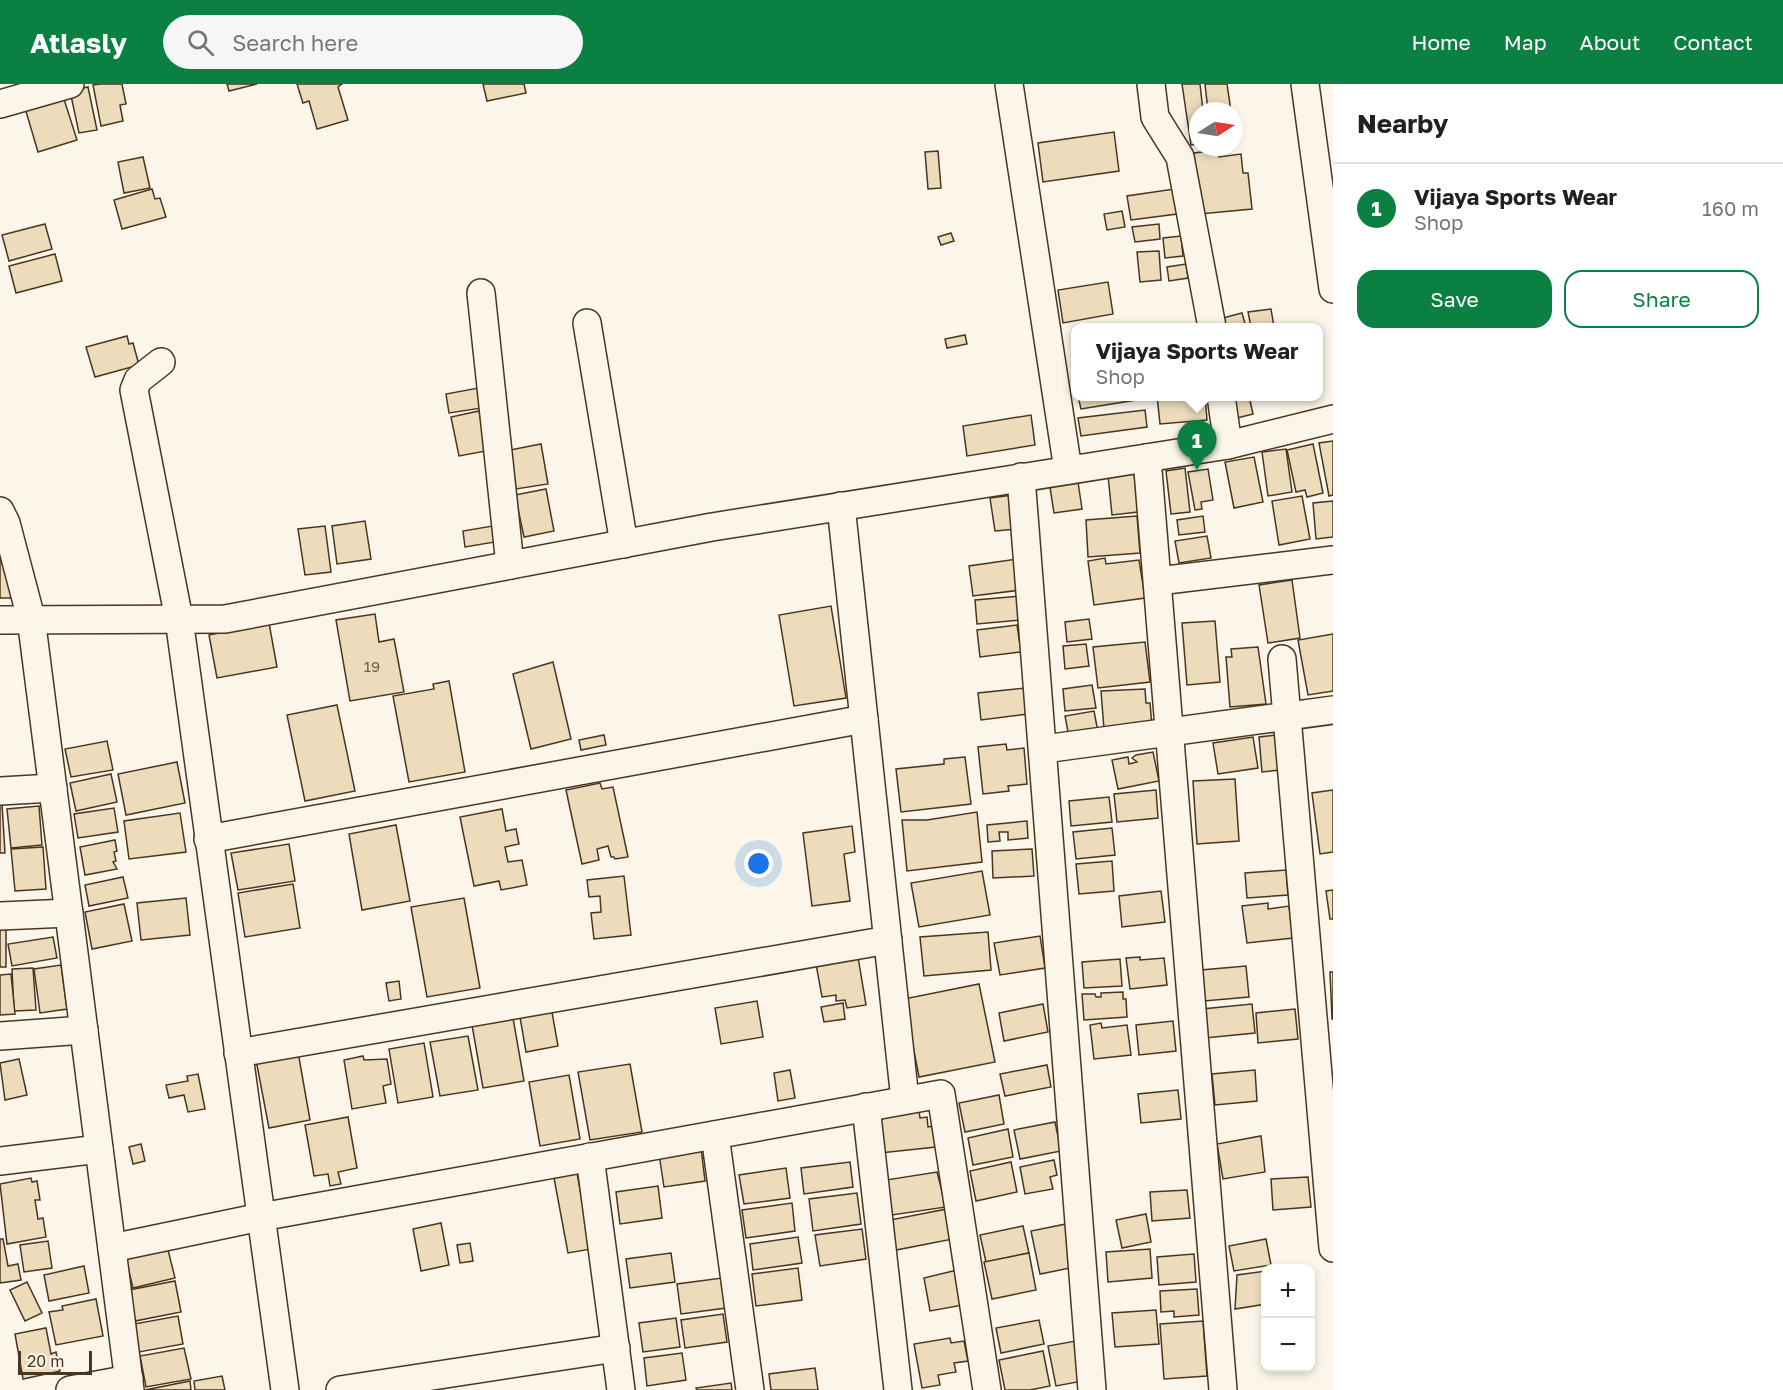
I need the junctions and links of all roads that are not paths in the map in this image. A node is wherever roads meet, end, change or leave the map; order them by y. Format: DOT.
graph roads {
  1 [pos="1009,84"];
  2 [pos="1151,84"];
  3 [pos="1305,84"];
  4 [pos="61,85"];
  5 [pos="0,104"];
  6 [pos="1332,280"];
  7 [pos="481,293"];
  8 [pos="586,323"];
  9 [pos="1211,323"];
  10 [pos="161,362"];
  11 [pos="1222,401"];
  12 [pos="1333,419"];
  13 [pos="1228,444"];
  14 [pos="1148,458"];
  15 [pos="1068,470"];
  16 [pos="1022,477"];
  17 [pos="841,506"];
  18 [pos="0,511"];
  19 [pos="624,544"];
  20 [pos="1333,560"];
  21 [pos="510,565"];
  22 [pos="1158,581"];
  23 [pos="31,618"];
  24 [pos="179,619"];
  25 [pos="0,620"];
  26 [pos="1282,659"];
  27 [pos="1333,710"];
  28 [pos="1287,716"];
  29 [pos="864,719"];
  30 [pos="1170,732"];
  31 [pos="1044,749"];
  32 [pos="52,788"];
  33 [pos="0,791"];
  34 [pos="208,839"];
  35 [pos="69,913"];
  36 [pos="0,916"];
  37 [pos="888,940"];
  38 [pos="84,1030"];
  39 [pos="1324,1033"];
  40 [pos="0,1036"];
  41 [pos="238,1053"];
  42 [pos="905,1100"];
  43 [pos="866,1107"];
  44 [pos="715,1135"];
  45 [pos="99,1149"];
  46 [pos="590,1157"];
  47 [pos="0,1161"];
  48 [pos="261,1217"];
  49 [pos="112,1248"];
  50 [pos="1333,1248"];
  51 [pos="615,1348"];
  52 [pos="458,1381"];
  53 [pos="129,1385"];
  54 [pos="70,1390"];
  55 [pos="285,1390"];
  56 [pos="340,1390"];
  57 [pos="621,1390"];
  58 [pos="750,1390"];
  59 [pos="898,1390"];
  60 [pos="987,1390"];
  61 [pos="1092,1390"];
  62 [pos="1224,1390"];
  1 -- 15 [label="street"];
  2 -- 9 [label="street"];
  3 -- 6 [label="street"];
  4 -- 5 [label="street"];
  7 -- 21 [label="street"];
  8 -- 19 [label="street"];
  10 -- 24 [label="street"];
  11 -- 13 [label="street"];
  12 -- 13 [label="street"];
  13 -- 14 [label="street"];
  14 -- 15 [label="street"];
  14 -- 22 [label="street"];
  15 -- 16 [label="street"];
  16 -- 17 [label="street"];
  16 -- 31 [label="street"];
  17 -- 19 [label="street"];
  17 -- 29 [label="street"];
  18 -- 23 [label="street"];
  19 -- 21 [label="street"];
  20 -- 22 [label="street"];
  21 -- 24 [label="street"];
  22 -- 30 [label="street"];
  23 -- 24 [label="street"];
  23 -- 25 [label="street"];
  23 -- 32 [label="street"];
  24 -- 34 [label="street"];
  26 -- 28 [label="street"];
  27 -- 28 [label="street"];
  28 -- 30 [label="street"];
  28 -- 39 [label="street"];
  29 -- 34 [label="street"];
  29 -- 37 [label="street"];
  30 -- 31 [label="street"];
  30 -- 62 [label="street"];
  31 -- 61 [label="street"];
  32 -- 33 [label="street"];
  32 -- 35 [label="street"];
  34 -- 41 [label="street"];
  35 -- 36 [label="street"];
  35 -- 38 [label="street"];
  37 -- 41 [label="street"];
  37 -- 42 [label="street"];
  38 -- 40 [label="street"];
  38 -- 45 [label="street"];
  39 -- 50 [label="street"];
  41 -- 48 [label="street"];
  42 -- 43 [label="street"];
  42 -- 60 [label="street"];
  43 -- 44 [label="street"];
  43 -- 59 [label="street"];
  44 -- 46 [label="street"];
  44 -- 58 [label="street"];
  45 -- 47 [label="street"];
  45 -- 49 [label="street"];
  46 -- 48 [label="street"];
  46 -- 51 [label="street"];
  48 -- 49 [label="street"];
  48 -- 55 [label="street"];
  49 -- 53 [label="street"];
  51 -- 52 [label="street"];
  51 -- 57 [label="street"];
  52 -- 56 [label="street"];
  53 -- 54 [label="street"];
}
